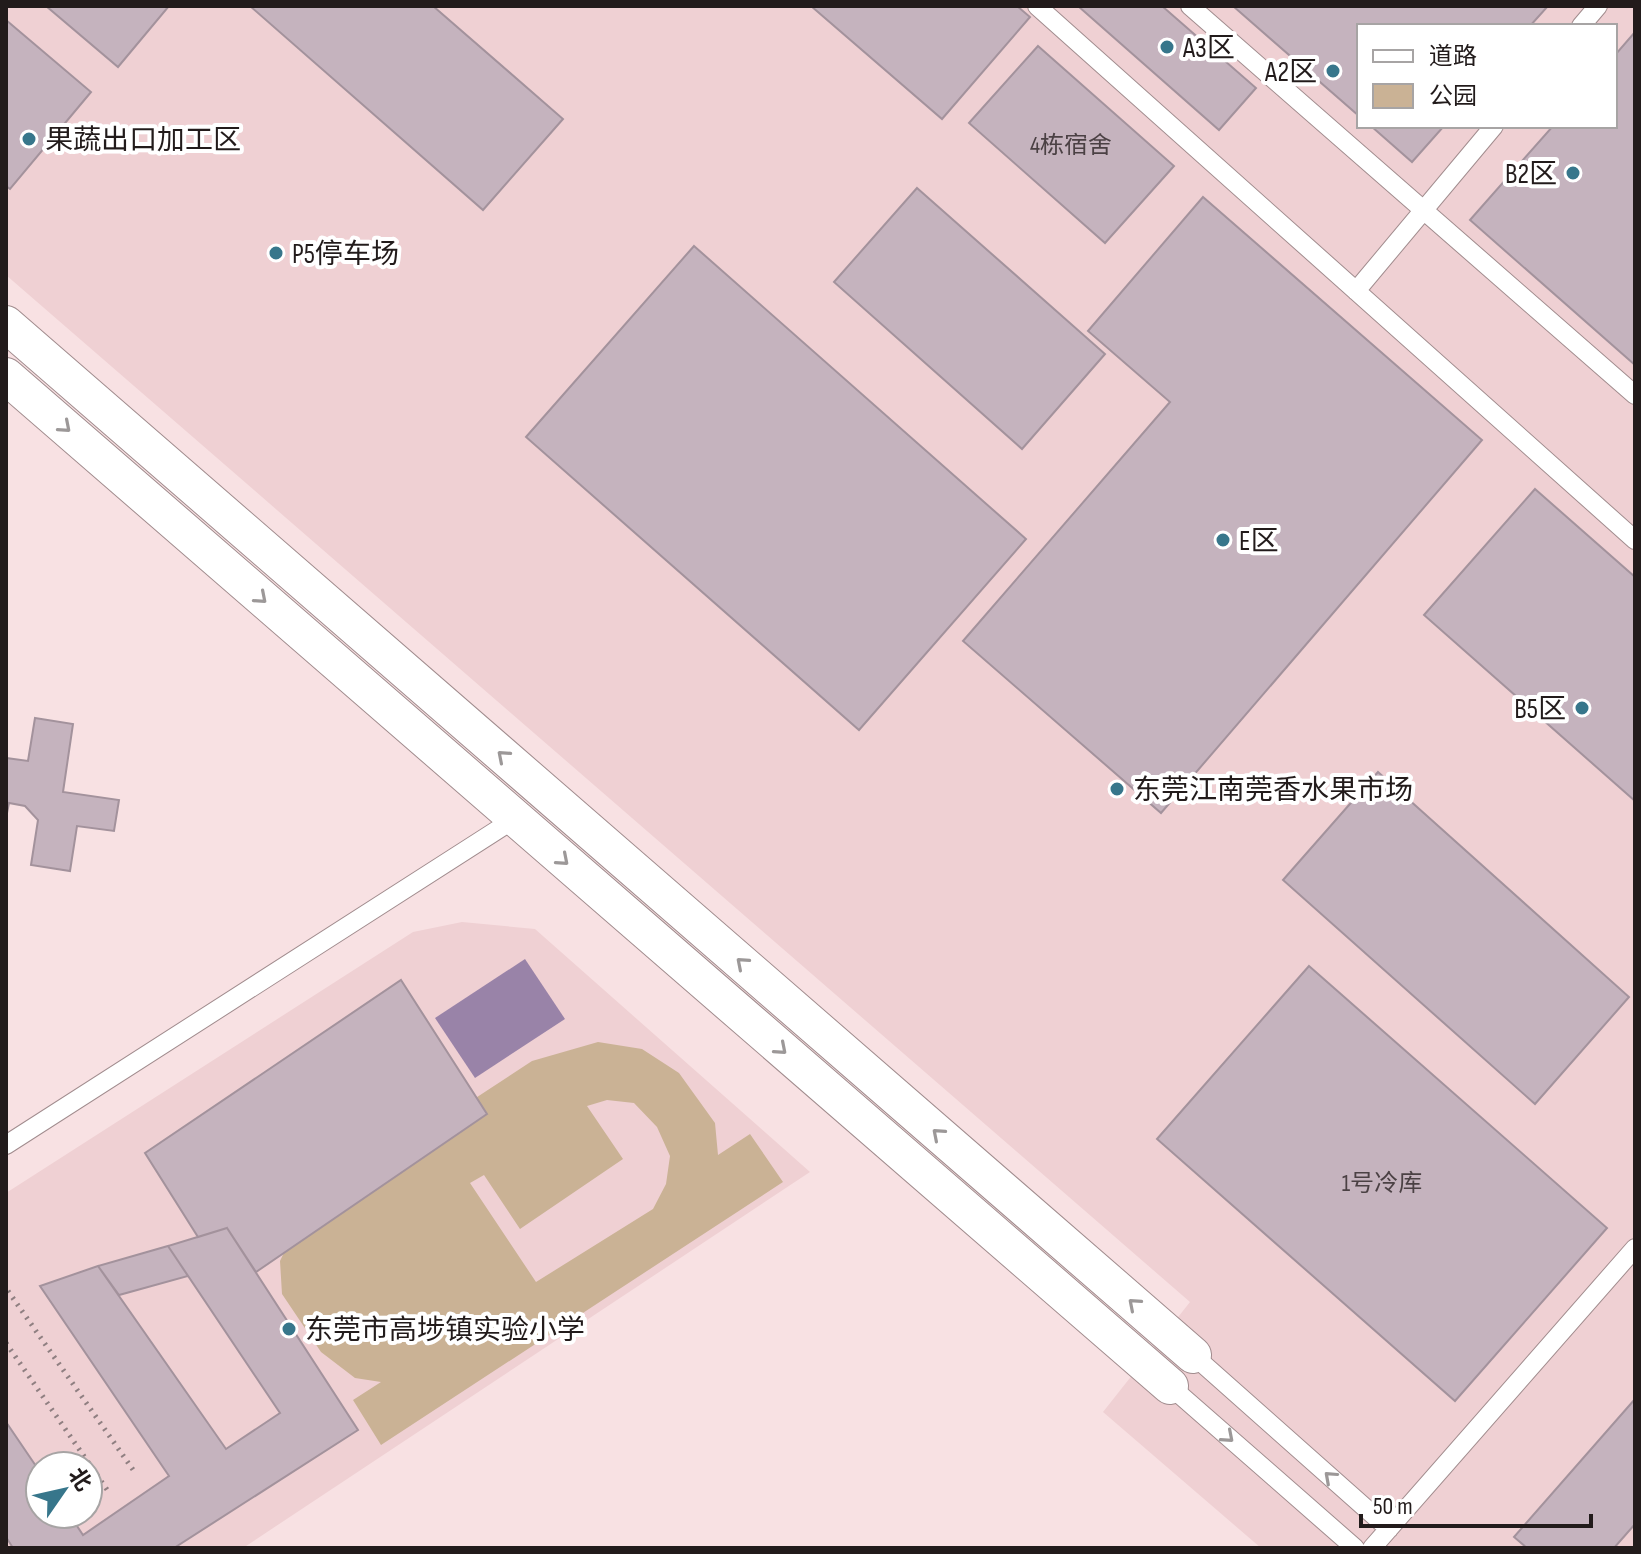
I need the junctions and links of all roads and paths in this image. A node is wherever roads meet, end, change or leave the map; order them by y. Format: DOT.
graph roads {
  1 [pos="1037,6"];
  2 [pos="1190,6"];
  3 [pos="1598,6"];
  4 [pos="1583,24"];
  5 [pos="1492,128"];
  6 [pos="1422,209"];
  7 [pos="1356,291"];
  8 [pos="6,324"];
  9 [pos="6,376"];
  10 [pos="1635,395"];
  11 [pos="1635,540"];
  12 [pos="550,796"];
  13 [pos="516,818"];
  14 [pos="6,1145"];
  15 [pos="1635,1248"];
  16 [pos="8,1291"];
  17 [pos="6,1343"];
  18 [pos="1193,1355"];
  19 [pos="1170,1386"];
  20 [pos="136,1474"];
  21 [pos="110,1494"];
  22 [pos="1389,1529"];
  23 [pos="1355,1548"];
  24 [pos="1372,1548"];
  1 -- 7 [label="lane"];
  2 -- 6 [label="lane"];
  3 -- 4 [label="lane"];
  5 -- 6 [label="lane"];
  6 -- 7 [label="lane"];
  6 -- 10 [label="lane"];
  7 -- 11 [label="lane"];
  12 -- 8 [label="street, one-way"];
  9 -- 13 [label="street, one-way"];
  12 -- 13 [label="lane"];
  18 -- 12 [label="street, one-way"];
  13 -- 14 [label="lane"];
  13 -- 19 [label="street, one-way"];
  15 -- 22 [label="lane"];
  16 -- 20 [label="path"];
  17 -- 21 [label="path"];
  22 -- 18 [label="lane, one-way"];
  19 -- 23 [label="lane, one-way"];
  22 -- 24 [label="lane"];
}
